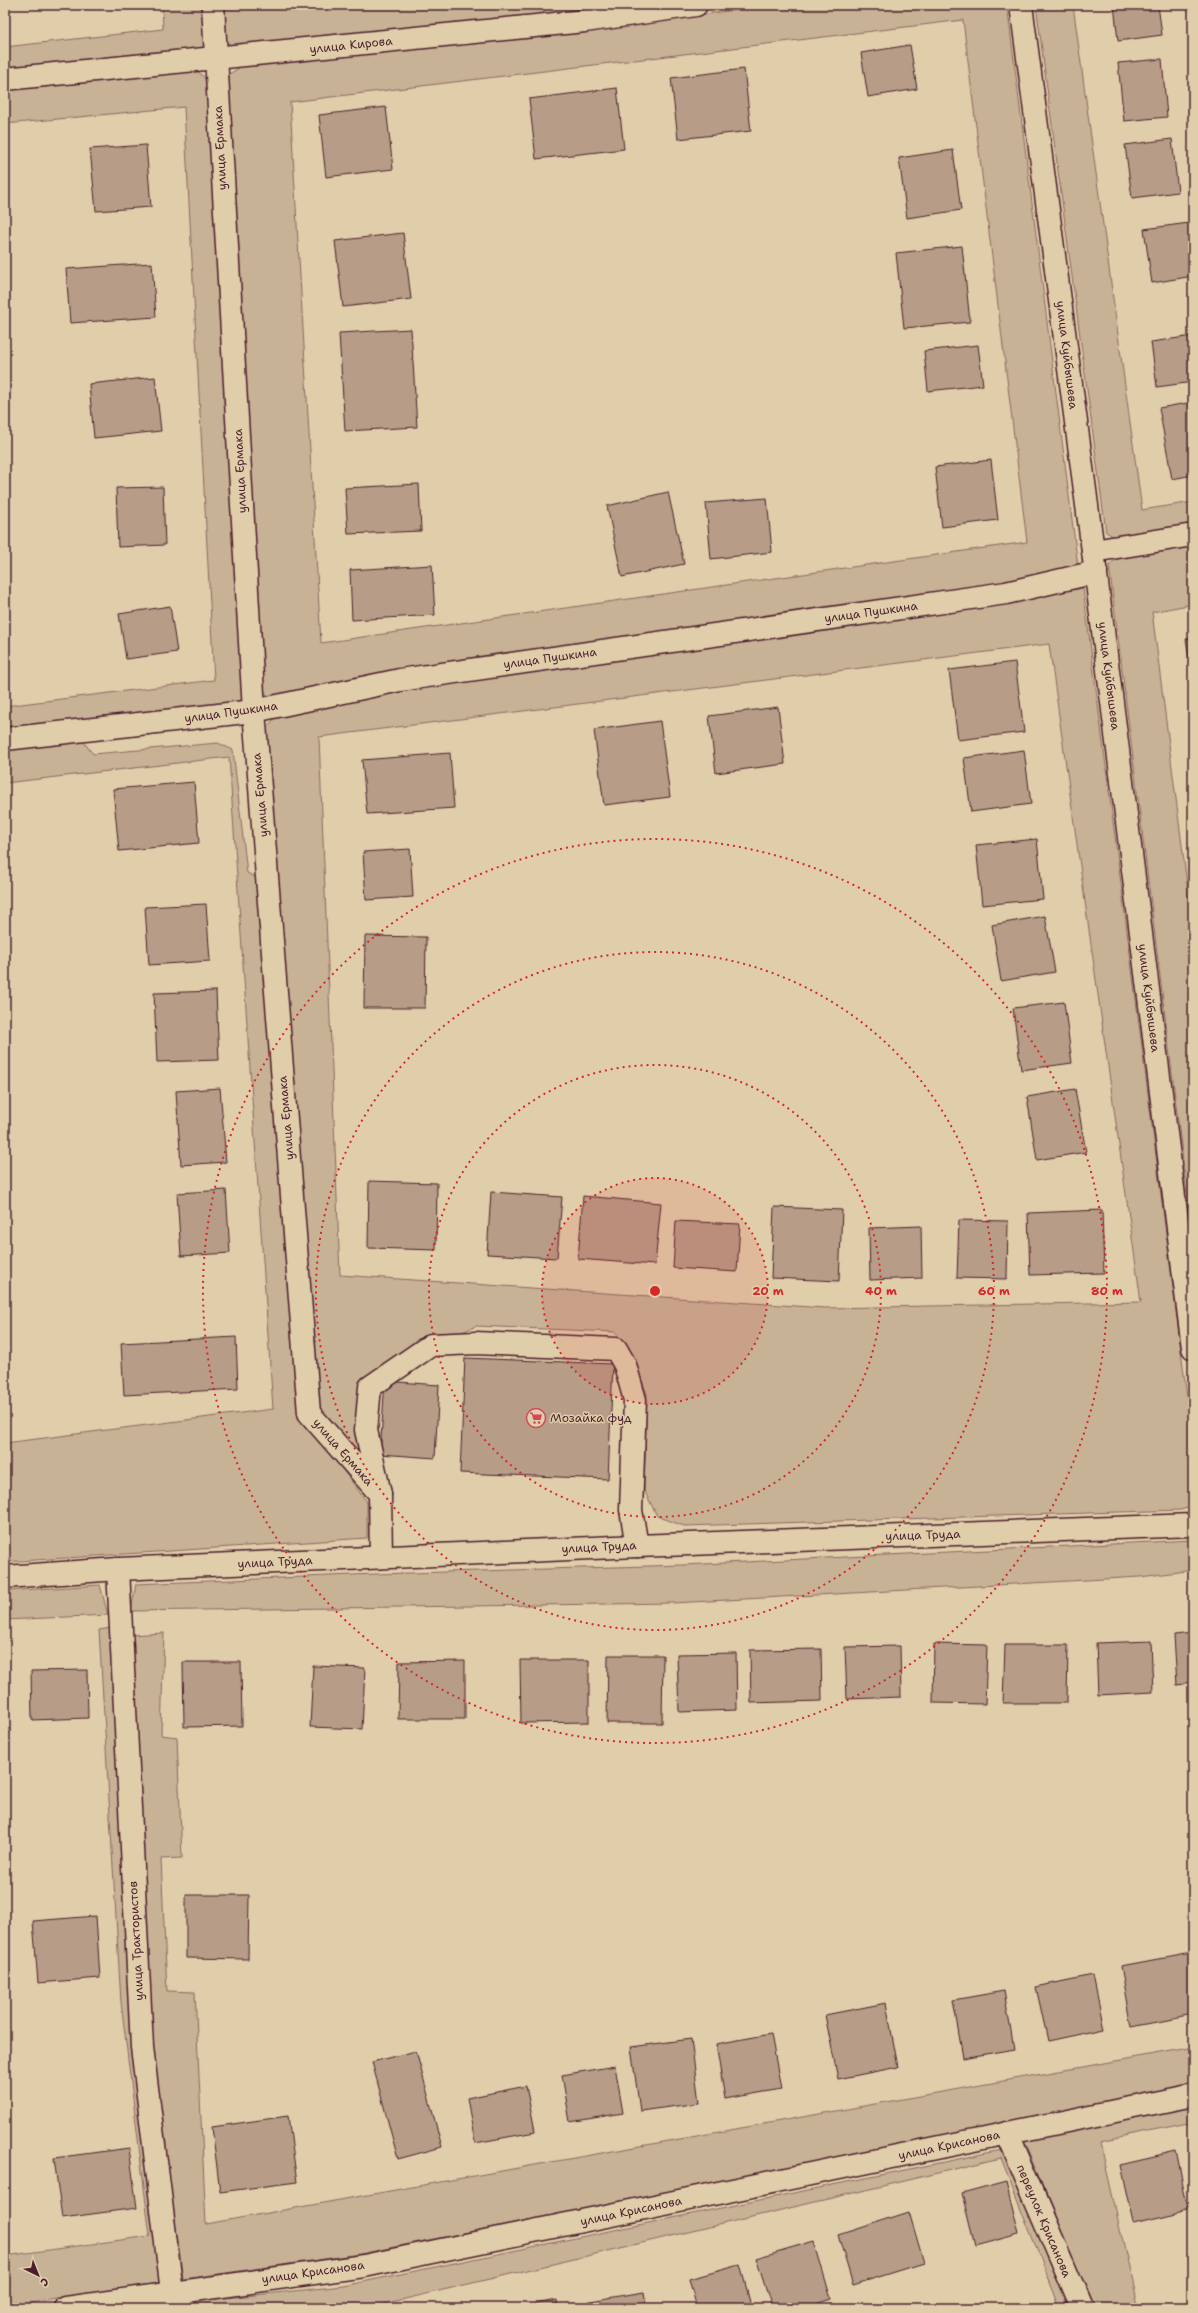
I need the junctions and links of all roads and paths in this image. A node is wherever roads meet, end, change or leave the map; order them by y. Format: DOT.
graph roads {
  1 [pos="213,5"];
  2 [pos="696,5"];
  3 [pos="1021,5"];
  4 [pos="215,60"];
  5 [pos="5,79"];
  6 [pos="1193,535"];
  7 [pos="1093,551"];
  8 [pos="1096,572"];
  9 [pos="254,711"];
  10 [pos="5,739"];
  11 [pos="1193,1348"];
  12 [pos="380,1494"];
  13 [pos="1193,1525"];
  14 [pos="637,1546"];
  15 [pos="381,1557"];
  16 [pos="118,1569"];
  17 [pos="5,1577"];
  18 [pos="1193,2095"];
  19 [pos="1006,2133"];
  20 [pos="178,2300"];
  21 [pos="66,2308"];
  22 [pos="1082,2308"];
  1 -- 4 [label="street, улица Ермака"];
  2 -- 4 [label="street, улица Кирова"];
  3 -- 7 [label="street, улица Куйбышева"];
  4 -- 5 [label="street, улица Кирова"];
  4 -- 9 [label="street, улица Ермака"];
  6 -- 7 [label="street"];
  7 -- 8 [label="street, улица Куйбышева"];
  8 -- 9 [label="street, улица Пушкина"];
  8 -- 11 [label="street, улица Куйбышева"];
  9 -- 10 [label="street, улица Пушкина"];
  9 -- 12 [label="street, улица Ермака"];
  12 -- 14 [label="street"];
  12 -- 15 [label="street, улица Ермака"];
  13 -- 14 [label="street, улица Труда"];
  14 -- 15 [label="street, улица Труда"];
  15 -- 16 [label="street, улица Труда"];
  16 -- 17 [label="street, улица Труда"];
  16 -- 20 [label="street, улица Трактористов"];
  18 -- 19 [label="street, улица Крисанова"];
  19 -- 20 [label="street, улица Крисанова"];
  19 -- 22 [label="street, переулок Крисанова"];
  20 -- 21 [label="street, улица Крисанова"];
}
